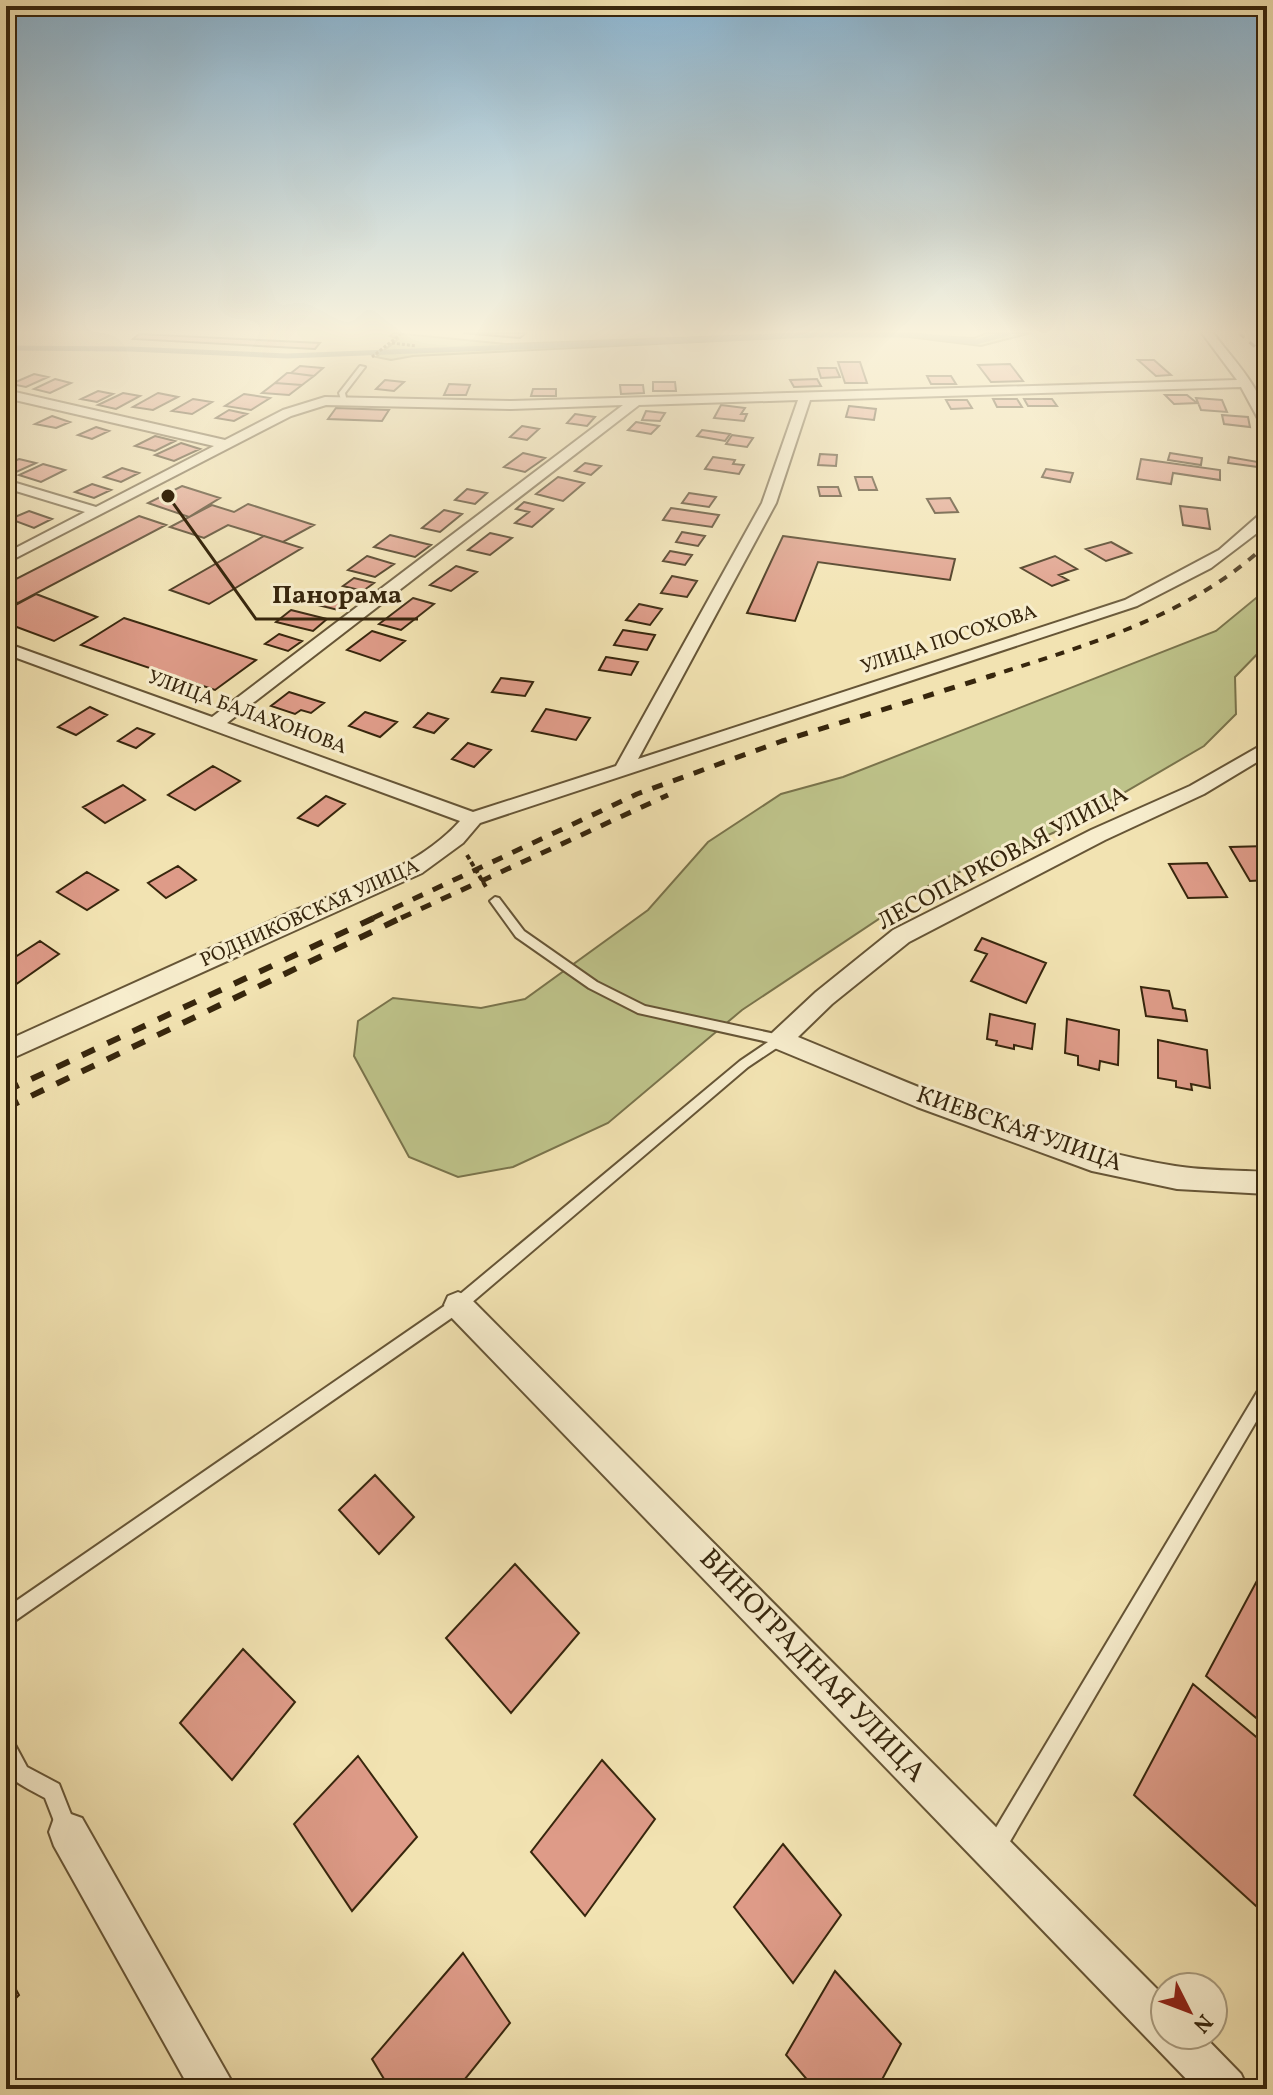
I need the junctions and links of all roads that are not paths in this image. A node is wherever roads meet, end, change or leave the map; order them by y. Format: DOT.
graph roads {
  1 [pos="166,431"];
  2 [pos="256,431"];
  3 [pos="597,431"];
  4 [pos="794,431"];
  5 [pos="228,445"];
  6 [pos="6,484"];
  7 [pos="98,512"];
  8 [pos="1267,512"];
  9 [pos="6,559"];
  10 [pos="6,648"];
  11 [pos="30,656"];
  12 [pos="6,669"];
  13 [pos="214,724"];
  14 [pos="1267,748"];
  15 [pos="623,770"];
  16 [pos="473,819"];
  17 [pos="495,901"];
  18 [pos="780,1040"];
  19 [pos="6,1052"];
  20 [pos="1267,1183"];
  21 [pos="458,1305"];
  22 [pos="1266,1395"];
  23 [pos="6,1618"];
  24 [pos="6,1748"];
  25 [pos="68,1832"];
  26 [pos="993,1851"];
  27 [pos="1149,2011"];
  28 [pos="1189,2051"];
  29 [pos="214,2089"];
  30 [pos="1226,2089"];
  1 -- 5 [label="street"];
  2 -- 5 [label="street"];
  3 -- 13 [label="street"];
  4 -- 15 [label="street"];
  5 -- 7 [label="street"];
  6 -- 7 [label="street"];
  7 -- 9 [label="street"];
  8 -- 15 [label="street, УЛИЦА ПОСОХОВА"];
  10 -- 11 [label="street, УЛИЦА БАЛАХОНОВА"];
  11 -- 12 [label="street"];
  11 -- 13 [label="street, УЛИЦА БАЛАХОНОВА"];
  13 -- 16 [label="street, УЛИЦА БАЛАХОНОВА"];
  14 -- 18 [label="street, ЛЕСОПАРКОВАЯ УЛИЦА"];
  15 -- 16 [label="street"];
  16 -- 19 [label="street, РОДНИКОВСКАЯ УЛИЦА"];
  17 -- 18 [label="lane"];
  18 -- 20 [label="street, КИЕВСКАЯ УЛИЦА"];
  18 -- 21 [label="lane"];
  21 -- 23 [label="lane"];
  21 -- 26 [label="street, ВИНОГРАДНАЯ УЛИЦА"];
  22 -- 26 [label="lane"];
  24 -- 25 [label="lane"];
  25 -- 29 [label="street"];
  26 -- 27 [label="street, ВИНОГРАДНАЯ УЛИЦА"];
  28 -- 30 [label="street"];
}
